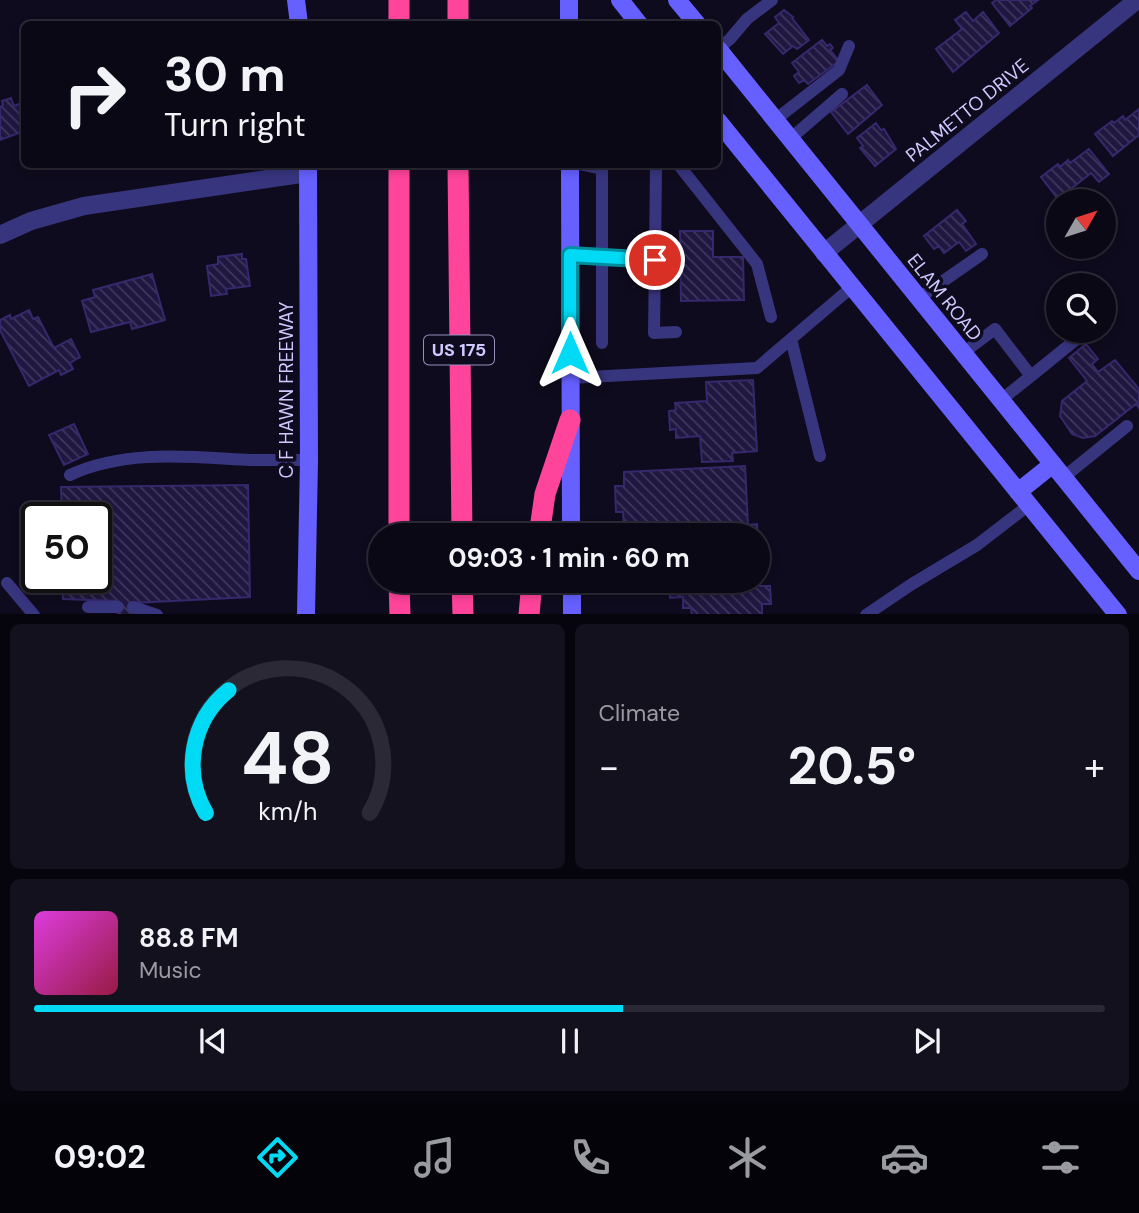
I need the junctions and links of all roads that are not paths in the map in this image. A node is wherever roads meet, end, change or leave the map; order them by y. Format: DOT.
graph roads {
  1 [pos="296,0"];
  2 [pos="399,0"];
  3 [pos="458,0"];
  4 [pos="569,0"];
  5 [pos="620,0"];
  6 [pos="677,0"];
  7 [pos="772,0"];
  8 [pos="1137,0"];
  9 [pos="299,21"];
  10 [pos="399,21"];
  11 [pos="458,21"];
  12 [pos="569,21"];
  13 [pos="637,21"];
  14 [pos="694,21"];
  15 [pos="721,46"];
  16 [pos="849,46"];
  17 [pos="721,53"];
  18 [pos="842,94"];
  19 [pos="775,120"];
  20 [pos="721,125"];
  21 [pos="790,139"];
  22 [pos="399,168"];
  23 [pos="458,168"];
  24 [pos="570,168"];
  25 [pos="597,168"];
  26 [pos="656,168"];
  27 [pos="681,168"];
  28 [pos="308,169"];
  29 [pos="859,223"];
  30 [pos="0,235"];
  31 [pos="824,253"];
  32 [pos="982,254"];
  33 [pos="570,255"];
  34 [pos="602,257"];
  35 [pos="655,260"];
  36 [pos="852,288"];
  37 [pos="919,298"];
  38 [pos="771,317"];
  39 [pos="676,332"];
  40 [pos="790,339"];
  41 [pos="602,343"];
  42 [pos="1072,343"];
  43 [pos="963,353"];
  44 [pos="1031,376"];
  45 [pos="570,378"];
  46 [pos="1001,400"];
  47 [pos="570,420"];
  48 [pos="1127,426"];
  49 [pos="820,456"];
  50 [pos="309,460"];
  51 [pos="1058,471"];
  52 [pos="70,475"];
  53 [pos="1024,498"];
  54 [pos="399,523"];
  55 [pos="461,523"];
  56 [pos="541,523"];
  57 [pos="571,523"];
  58 [pos="1137,564"];
  59 [pos="7,583"];
  60 [pos="399,593"];
  61 [pos="462,593"];
  62 [pos="531,593"];
  63 [pos="572,593"];
  64 [pos="88,607"];
  65 [pos="118,607"];
  66 [pos="133,607"];
  67 [pos="34,614"];
  68 [pos="157,614"];
  69 [pos="306,614"];
  70 [pos="400,614"];
  71 [pos="463,614"];
  72 [pos="529,614"];
  73 [pos="572,614"];
  74 [pos="866,614"];
  75 [pos="1118,614"];
  1 -- 9 [label="main road"];
  2 -- 10 [label="highway"];
  3 -- 11 [label="highway"];
  4 -- 12 [label="main road"];
  5 -- 13 [label="main road"];
  6 -- 14 [label="main road"];
  7 -- 15 [label="lane"];
  8 -- 29 [label="street, PALMETTO DRIVE"];
  16 -- 19 [label="lane"];
  17 -- 19 [label="main road, ELAM ROAD"];
  18 -- 21 [label="lane"];
  19 -- 21 [label="main road, ELAM ROAD"];
  20 -- 31 [label="main road"];
  21 -- 29 [label="main road, ELAM ROAD"];
  22 -- 54 [label="highway, US 175"];
  23 -- 55 [label="highway, US 175"];
  24 -- 33 [label="main road"];
  25 -- 34 [label="lane"];
  26 -- 35 [label="lane"];
  27 -- 38 [label="lane"];
  28 -- 30 [label="street"];
  28 -- 50 [label="main road, C F HAWN FREEWAY"];
  29 -- 31 [label="street, PALMETTO DRIVE"];
  29 -- 37 [label="main road, ELAM ROAD"];
  31 -- 36 [label="main road"];
  32 -- 37 [label="lane"];
  33 -- 34 [label="lane"];
  33 -- 45 [label="main road"];
  34 -- 35 [label="lane"];
  34 -- 41 [label="lane"];
  35 -- 39 [label="lane"];
  36 -- 40 [label="lane"];
  36 -- 53 [label="main road"];
  37 -- 43 [label="main road, ELAM ROAD"];
  40 -- 45 [label="lane"];
  40 -- 49 [label="lane"];
  42 -- 44 [label="lane"];
  43 -- 44 [label="lane"];
  43 -- 46 [label="main road, ELAM ROAD"];
  44 -- 46 [label="lane"];
  45 -- 47 [label="main road"];
  46 -- 51 [label="main road, ELAM ROAD"];
  47 -- 56 [label="highway"];
  47 -- 57 [label="main road"];
  48 -- 51 [label="lane"];
  50 -- 52 [label="lane"];
  50 -- 69 [label="main road, C F HAWN FREEWAY"];
  51 -- 53 [label="main road"];
  51 -- 58 [label="main road, ELAM ROAD"];
  53 -- 74 [label="lane"];
  53 -- 75 [label="main road"];
  59 -- 67 [label="lane"];
  60 -- 70 [label="highway"];
  61 -- 71 [label="highway"];
  62 -- 72 [label="highway"];
  63 -- 73 [label="main road"];
  64 -- 65 [label="lane"];
  66 -- 68 [label="lane"];
}
